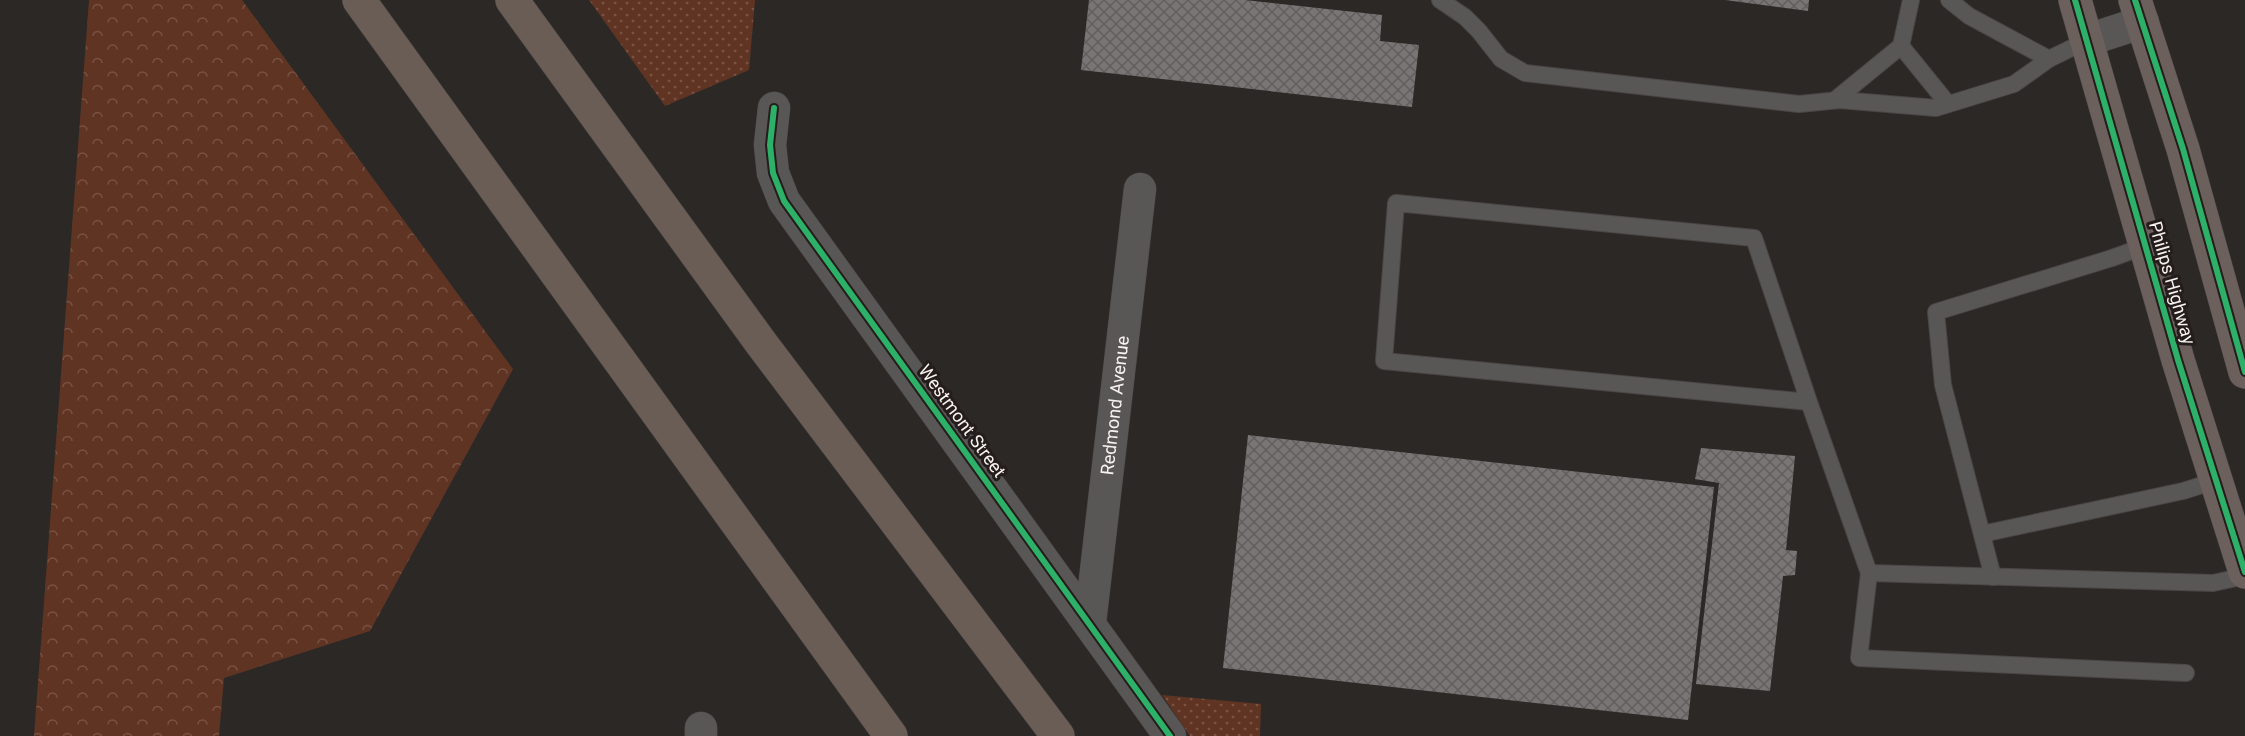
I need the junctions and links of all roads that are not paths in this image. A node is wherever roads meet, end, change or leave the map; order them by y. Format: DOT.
graph roads {
  1 [pos="359,0"];
  2 [pos="512,0"];
  3 [pos="1911,0"];
  4 [pos="1949,0"];
  5 [pos="2075,0"];
  6 [pos="1446,2"];
  7 [pos="2139,11"];
  8 [pos="2088,40"];
  9 [pos="1901,46"];
  10 [pos="2049,59"];
  11 [pos="1835,100"];
  12 [pos="1948,104"];
  13 [pos="774,108"];
  14 [pos="1140,189"];
  15 [pos="2145,246"];
  16 [pos="2245,372"];
  17 [pos="1809,402"];
  18 [pos="2215,481"];
  19 [pos="1982,534"];
  20 [pos="1869,573"];
  21 [pos="2245,574"];
  22 [pos="1993,577"];
  23 [pos="1090,623"];
  24 [pos="2186,673"];
  25 [pos="891,736"];
  26 [pos="1058,736"];
  27 [pos="1170,736"];
  1 -- 25 [label="highway"];
  2 -- 26 [label="highway"];
  3 -- 9 [label="lane"];
  4 -- 10 [label="lane"];
  5 -- 8 [label="main road, Philips Highway"];
  6 -- 11 [label="lane"];
  7 -- 8 [label="street"];
  7 -- 16 [label="main road"];
  8 -- 10 [label="lane"];
  8 -- 15 [label="main road, Philips Highway"];
  9 -- 11 [label="lane"];
  9 -- 12 [label="lane"];
  10 -- 12 [label="lane"];
  11 -- 12 [label="lane"];
  13 -- 23 [label="street, Westmont Street"];
  14 -- 23 [label="street, Redmond Avenue"];
  15 -- 18 [label="main road, Philips Highway"];
  15 -- 19 [label="lane"];
  17 -- 17 [label="lane"];
  17 -- 20 [label="lane"];
  18 -- 19 [label="lane"];
  18 -- 21 [label="main road, Philips Highway"];
  19 -- 22 [label="lane"];
  20 -- 22 [label="lane"];
  20 -- 24 [label="lane"];
  21 -- 22 [label="lane"];
  23 -- 27 [label="street, Westmont Street"];
}
